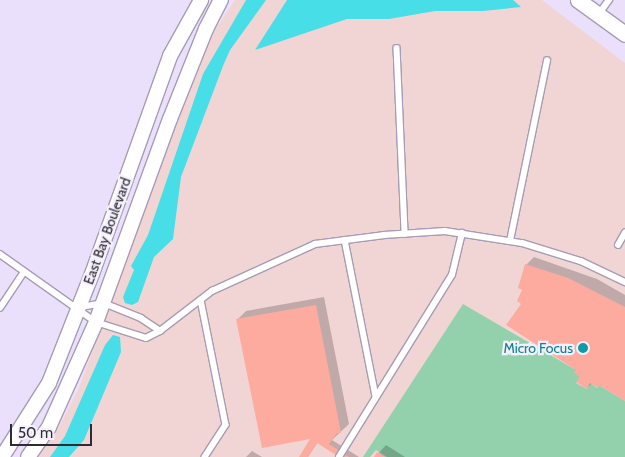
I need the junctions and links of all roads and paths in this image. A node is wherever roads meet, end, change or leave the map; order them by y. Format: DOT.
graph roads {
  1 [pos="201,0"];
  2 [pos="578,0"];
  3 [pos="609,0"];
  4 [pos="219,4"];
  5 [pos="598,14"];
  6 [pos="625,34"];
  7 [pos="397,48"];
  8 [pos="547,60"];
  9 [pos="462,233"];
  10 [pos="625,233"];
  11 [pos="405,234"];
  12 [pos="345,240"];
  13 [pos="510,241"];
  14 [pos="618,245"];
  15 [pos="0,254"];
  16 [pos="24,272"];
  17 [pos="625,282"];
  18 [pos="201,300"];
  19 [pos="104,303"];
  20 [pos="79,307"];
  21 [pos="0,308"];
  22 [pos="96,322"];
  23 [pos="160,331"];
  24 [pos="376,396"];
  25 [pos="2,457"];
  26 [pos="28,457"];
  27 [pos="205,457"];
  28 [pos="339,457"];
  1 -- 4 [label="lane"];
  1 -- 20 [label="street, East Bay Boulevard"];
  2 -- 5 [label="main road"];
  3 -- 5 [label="lane"];
  4 -- 19 [label="street, East Bay Boulevard"];
  5 -- 6 [label="main road"];
  7 -- 11 [label="lane"];
  8 -- 13 [label="lane"];
  9 -- 11 [label="lane"];
  9 -- 13 [label="lane"];
  9 -- 24 [label="lane"];
  10 -- 14 [label="lane"];
  11 -- 12 [label="lane"];
  12 -- 18 [label="lane"];
  12 -- 24 [label="lane"];
  13 -- 17 [label="lane"];
  15 -- 16 [label="lane"];
  16 -- 20 [label="lane"];
  16 -- 21 [label="lane"];
  18 -- 23 [label="lane"];
  18 -- 27 [label="lane"];
  19 -- 20 [label="lane"];
  19 -- 22 [label="street, East Bay Boulevard"];
  19 -- 23 [label="lane"];
  20 -- 22 [label="lane"];
  20 -- 25 [label="street, East Bay Boulevard"];
  22 -- 23 [label="lane"];
  22 -- 26 [label="street, East Bay Boulevard"];
  24 -- 28 [label="lane"];
}
